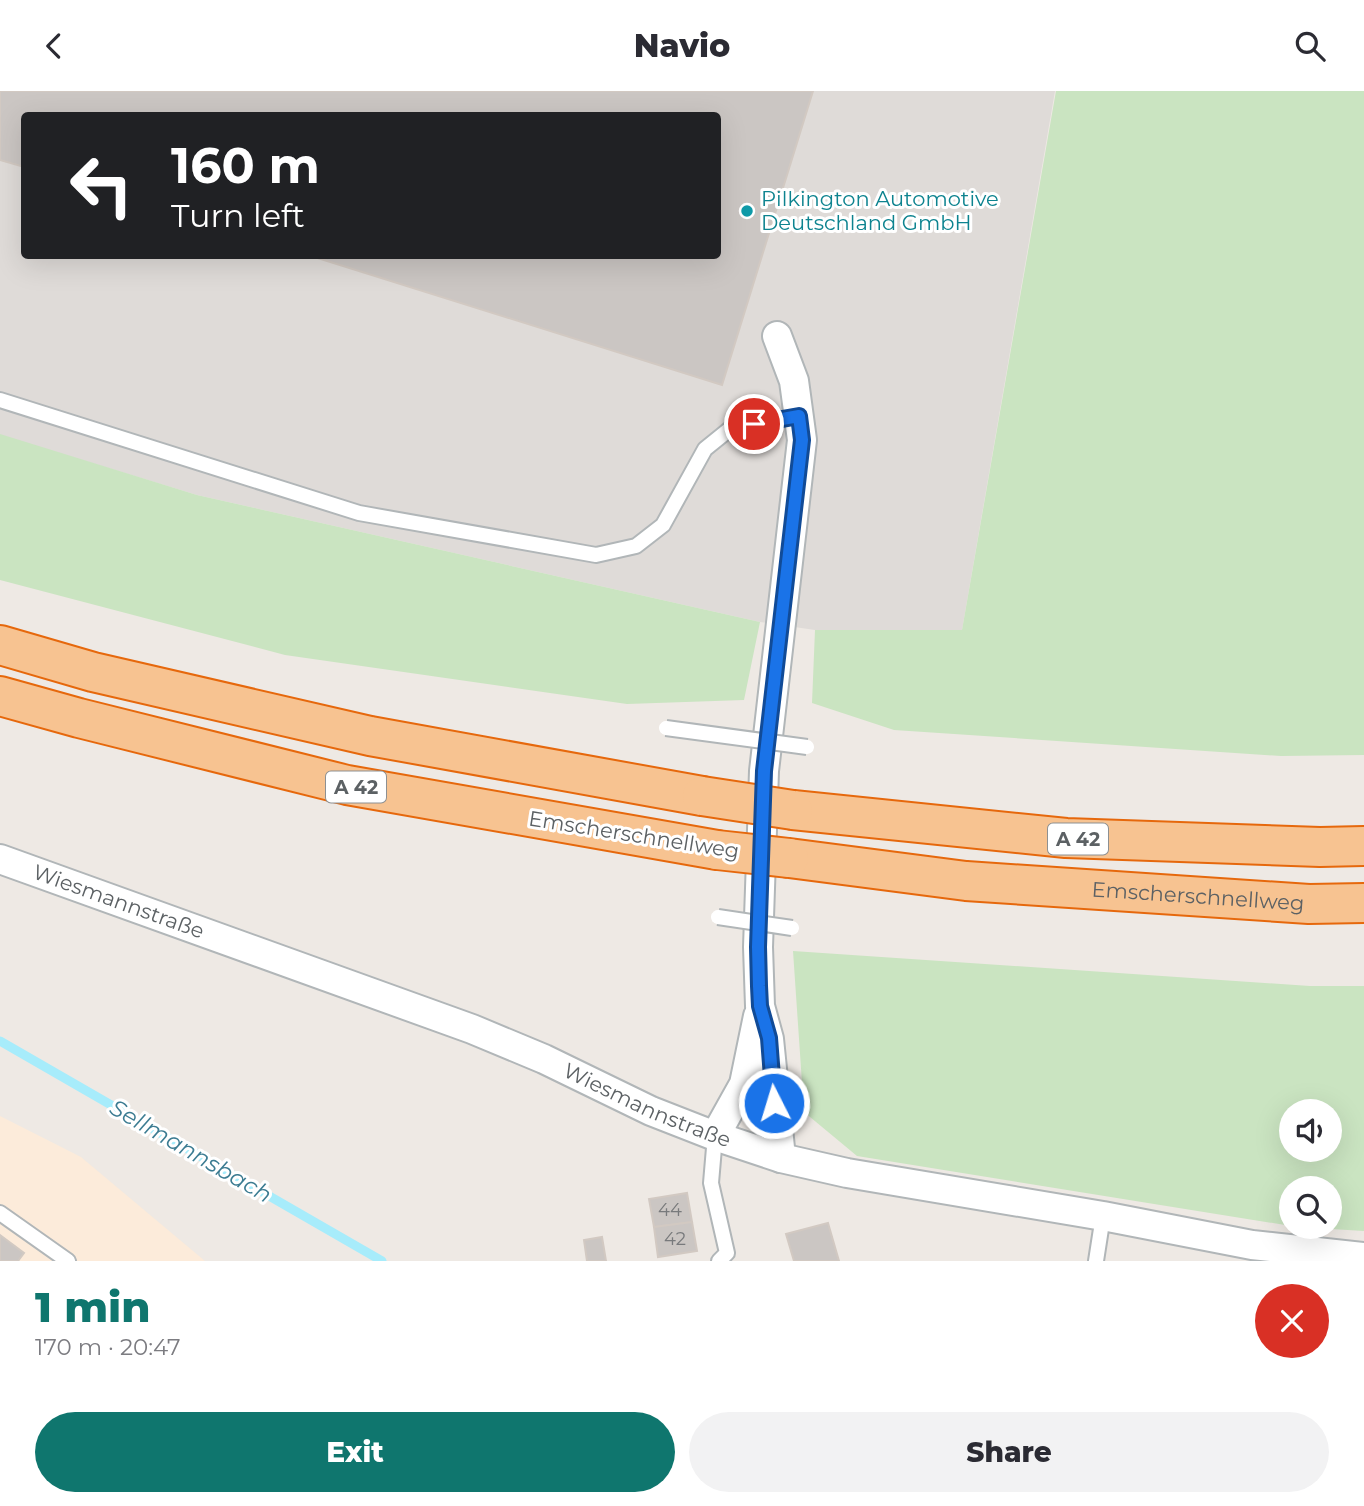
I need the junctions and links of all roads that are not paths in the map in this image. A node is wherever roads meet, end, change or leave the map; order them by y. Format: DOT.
graph roads {
  1 [pos="776,335"];
  2 [pos="0,401"];
  3 [pos="799,416"];
  4 [pos="0,645"];
  5 [pos="0,696"];
  6 [pos="666,728"];
  7 [pos="807,747"];
  8 [pos="1364,846"];
  9 [pos="0,859"];
  10 [pos="1364,903"];
  11 [pos="718,917"];
  12 [pos="792,928"];
  13 [pos="760,1006"];
  14 [pos="715,1136"];
  15 [pos="781,1158"];
  16 [pos="0,1213"];
  17 [pos="1103,1216"];
  18 [pos="1364,1257"];
  19 [pos="68,1261"];
  20 [pos="719,1261"];
  21 [pos="1096,1261"];
  1 -- 3 [label="street"];
  2 -- 3 [label="lane"];
  3 -- 13 [label="street"];
  4 -- 8 [label="highway, A 42, bridge"];
  5 -- 10 [label="highway, Emscherschnellweg / A 42, bridge"];
  6 -- 7 [label="lane, bridge"];
  9 -- 14 [label="street, Wiesmannstraße"];
  11 -- 12 [label="lane, bridge"];
  13 -- 14 [label="street"];
  13 -- 15 [label="street"];
  14 -- 15 [label="street, Wiesmannstraße"];
  14 -- 20 [label="lane"];
  15 -- 17 [label="street, Wiesmannstraße"];
  16 -- 19 [label="lane"];
  17 -- 18 [label="street, Wiesmannstraße"];
  17 -- 21 [label="lane"];
}
